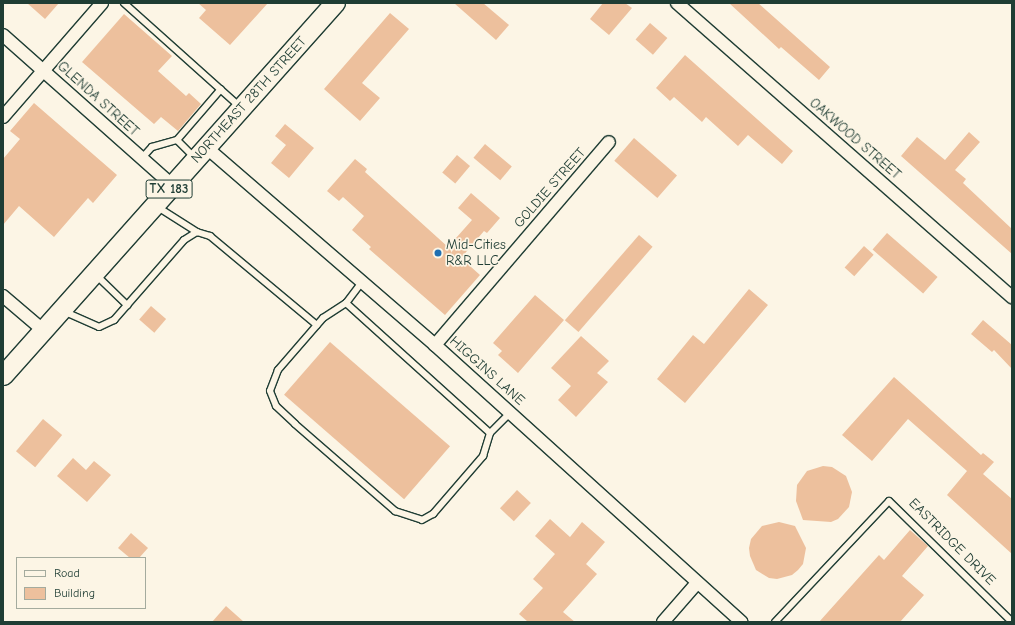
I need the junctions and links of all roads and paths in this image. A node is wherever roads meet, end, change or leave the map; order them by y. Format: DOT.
graph roads {
  1 [pos="102,3"];
  2 [pos="124,3"];
  3 [pos="677,3"];
  4 [pos="330,5"];
  5 [pos="3,35"];
  6 [pos="44,69"];
  7 [pos="221,89"];
  8 [pos="242,108"];
  9 [pos="3,117"];
  10 [pos="176,140"];
  11 [pos="609,142"];
  12 [pos="201,153"];
  13 [pos="142,158"];
  14 [pos="173,186"];
  15 [pos="155,206"];
  16 [pos="197,232"];
  17 [pos="94,273"];
  18 [pos="362,282"];
  19 [pos="3,296"];
  20 [pos="1012,297"];
  21 [pos="346,303"];
  22 [pos="127,305"];
  23 [pos="61,310"];
  24 [pos="317,325"];
  25 [pos="43,330"];
  26 [pos="435,345"];
  27 [pos="3,375"];
  28 [pos="510,413"];
  29 [pos="490,433"];
  30 [pos="697,583"];
  31 [pos="1008,621"];
  32 [pos="663,622"];
  33 [pos="742,622"];
  34 [pos="775,622"];
  1 -- 6 [label="street"];
  2 -- 7 [label="lane"];
  3 -- 20 [label="street, OAKWOOD STREET"];
  4 -- 8 [label="main road, NORTHEAST 28TH STREET / TX 183"];
  5 -- 6 [label="street, GLENDA STREET"];
  6 -- 9 [label="street"];
  6 -- 13 [label="street, GLENDA STREET"];
  7 -- 8 [label="lane"];
  7 -- 10 [label="lane"];
  8 -- 12 [label="main road, NORTHEAST 28TH STREET / TX 183"];
  10 -- 12 [label="lane"];
  10 -- 13 [label="lane"];
  11 -- 26 [label="street, GOLDIE STREET"];
  12 -- 14 [label="main road, NORTHEAST 28TH STREET / TX 183"];
  12 -- 18 [label="street, HIGGINS LANE"];
  13 -- 14 [label="street, GLENDA STREET"];
  14 -- 15 [label="main road, NORTHEAST 28TH STREET / TX 183"];
  15 -- 16 [label="lane"];
  15 -- 17 [label="main road, NORTHEAST 28TH STREET / TX 183"];
  16 -- 22 [label="lane"];
  16 -- 24 [label="lane"];
  17 -- 22 [label="lane"];
  17 -- 23 [label="main road, NORTHEAST 28TH STREET / TX 183"];
  18 -- 21 [label="lane"];
  18 -- 26 [label="street, HIGGINS LANE"];
  19 -- 25 [label="street"];
  21 -- 24 [label="lane"];
  21 -- 29 [label="lane"];
  22 -- 23 [label="lane"];
  23 -- 25 [label="main road, NORTHEAST 28TH STREET / TX 183"];
  24 -- 29 [label="lane"];
  25 -- 27 [label="main road, NORTHEAST 28TH STREET / TX 183"];
  26 -- 28 [label="street, HIGGINS LANE"];
  28 -- 29 [label="lane"];
  28 -- 30 [label="street, HIGGINS LANE"];
  30 -- 32 [label="street"];
  30 -- 33 [label="street, HIGGINS LANE"];
  31 -- 34 [label="lane, EASTRIDGE DRIVE"];
}
